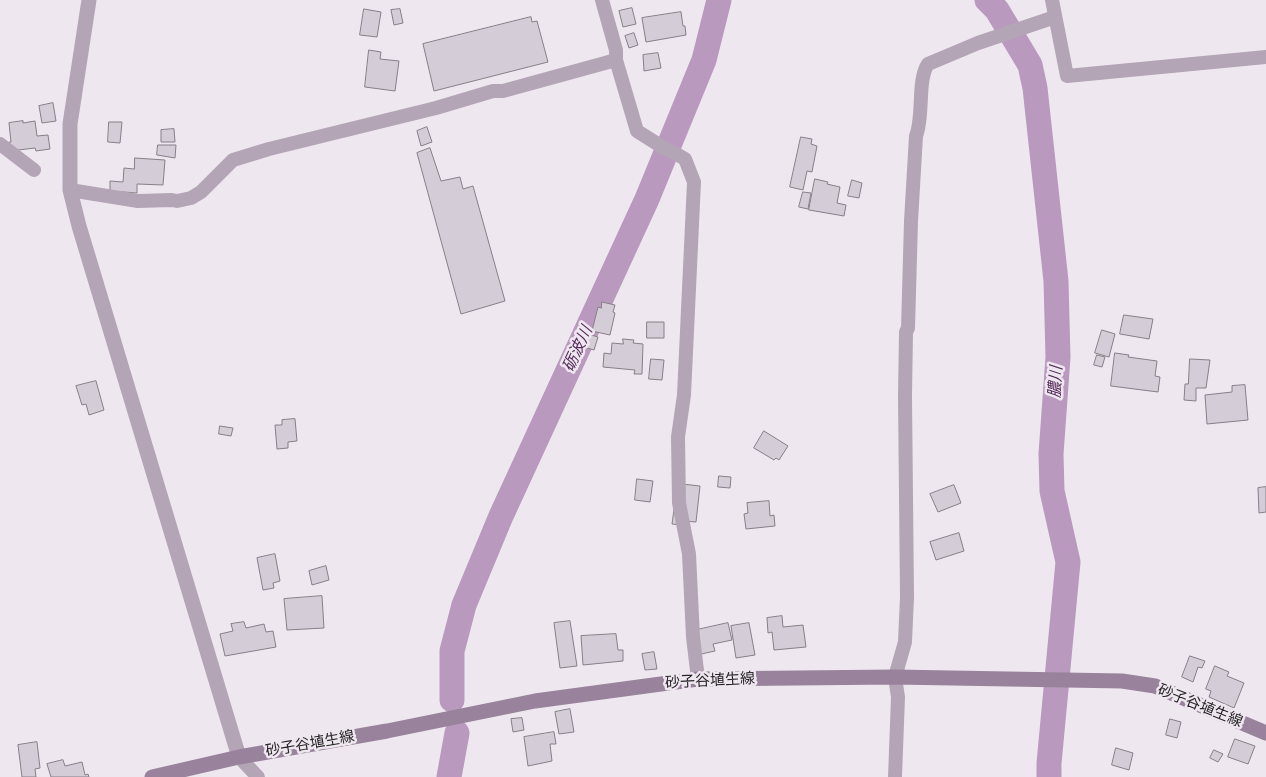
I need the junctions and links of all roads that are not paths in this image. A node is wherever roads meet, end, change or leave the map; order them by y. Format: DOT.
graph roads {
  1 [pos="88,0"];
  2 [pos="602,0"];
  3 [pos="1052,0"];
  4 [pos="1052,18"];
  5 [pos="1266,57"];
  6 [pos="616,60"];
  7 [pos="0,144"];
  8 [pos="34,170"];
  9 [pos="70,190"];
  10 [pos="895,677"];
  11 [pos="698,679"];
  12 [pos="1266,733"];
  13 [pos="239,757"];
  14 [pos="152,777"];
  15 [pos="258,777"];
  16 [pos="895,777"];
  1 -- 9 [label="street"];
  2 -- 6 [label="street"];
  3 -- 4 [label="street"];
  4 -- 5 [label="street"];
  4 -- 10 [label="street"];
  6 -- 9 [label="street"];
  6 -- 11 [label="street"];
  7 -- 8 [label="street"];
  9 -- 13 [label="street"];
  10 -- 11 [label="main road, 砂子谷埴生線"];
  10 -- 12 [label="main road, 砂子谷埴生線"];
  10 -- 16 [label="street"];
  11 -- 13 [label="main road, 砂子谷埴生線"];
  13 -- 14 [label="main road, 砂子谷埴生線"];
  13 -- 15 [label="street"];
}
